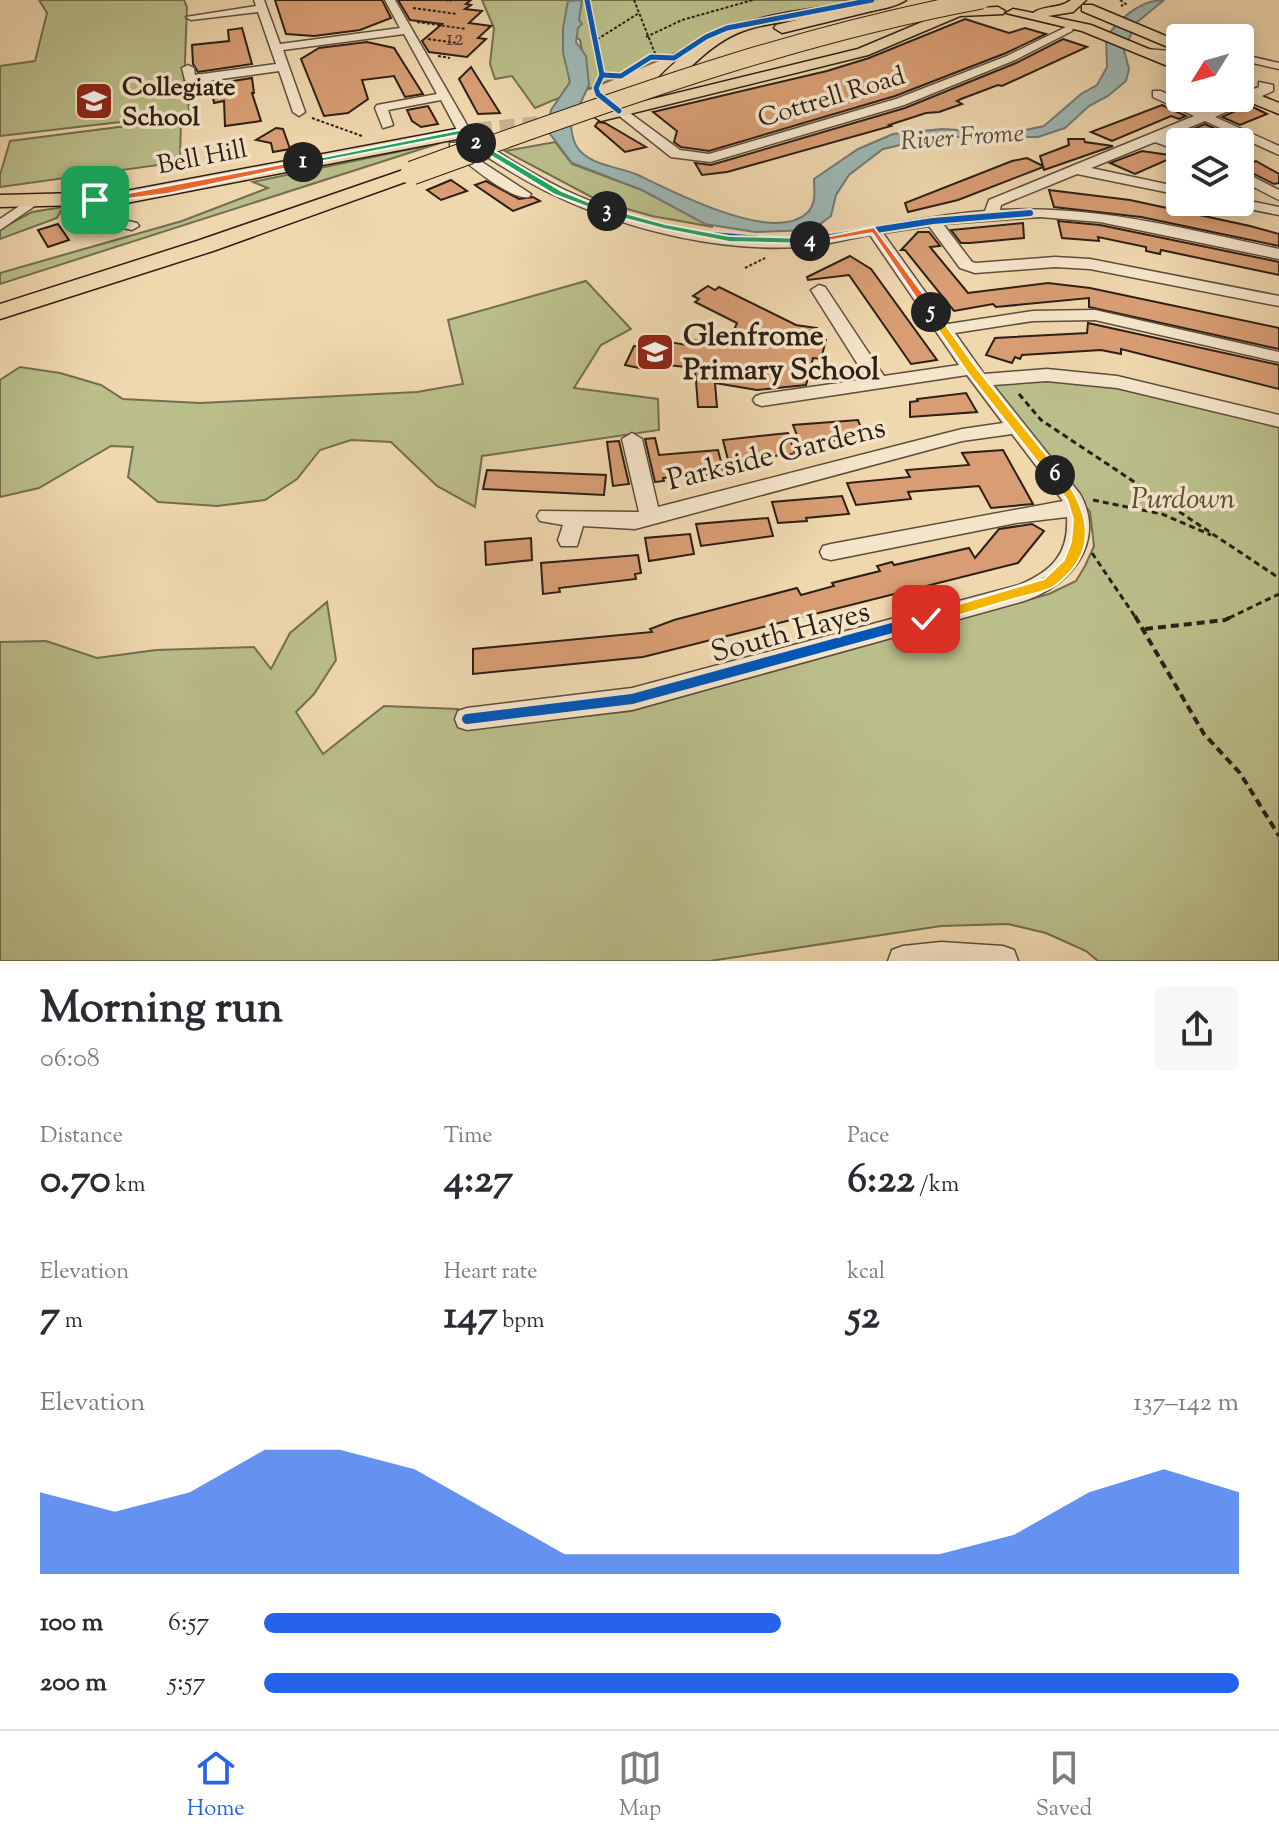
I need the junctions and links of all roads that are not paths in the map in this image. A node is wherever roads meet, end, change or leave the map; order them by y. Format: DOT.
graph roads {
  1 [pos="1079,0"];
  2 [pos="893,2"];
  3 [pos="391,3"];
  4 [pos="261,4"];
  5 [pos="953,4"];
  6 [pos="998,8"];
  7 [pos="191,16"];
  8 [pos="1046,28"];
  9 [pos="407,29"];
  10 [pos="1166,39"];
  11 [pos="276,48"];
  12 [pos="1140,50"];
  13 [pos="1166,53"];
  14 [pos="1166,61"];
  15 [pos="1254,63"];
  16 [pos="283,67"];
  17 [pos="188,68"];
  18 [pos="1279,68"];
  19 [pos="674,77"];
  20 [pos="721,86"];
  21 [pos="1157,94"];
  22 [pos="1254,94"];
  23 [pos="445,96"];
  24 [pos="1279,109"];
  25 [pos="622,110"];
  26 [pos="299,112"];
  27 [pos="1211,112"];
  28 [pos="1205,115"];
  29 [pos="601,116"];
  30 [pos="387,125"];
  31 [pos="515,130"];
  32 [pos="461,132"];
  33 [pos="1155,137"];
  34 [pos="1166,141"];
  35 [pos="1279,151"];
  36 [pos="406,169"];
  37 [pos="1075,169"];
  38 [pos="1254,182"];
  39 [pos="1166,188"];
  40 [pos="524,194"];
  41 [pos="1279,196"];
  42 [pos="0,201"];
  43 [pos="31,202"];
  44 [pos="1254,206"];
  45 [pos="91,210"];
  46 [pos="1279,211"];
  47 [pos="992,214"];
  48 [pos="933,221"];
  49 [pos="0,226"];
  50 [pos="132,226"];
  51 [pos="874,230"];
  52 [pos="1279,254"];
  53 [pos="819,290"];
  54 [pos="0,298"];
  55 [pos="1279,301"];
  56 [pos="0,312"];
  57 [pos="944,330"];
  58 [pos="1279,357"];
  59 [pos="983,376"];
  60 [pos="876,384"];
  61 [pos="762,400"];
  62 [pos="1279,421"];
  63 [pos="1018,427"];
  64 [pos="632,439"];
  65 [pos="547,516"];
  66 [pos="650,517"];
  67 [pos="1077,517"];
  68 [pos="575,518"];
  69 [pos="569,540"];
  70 [pos="831,552"];
  71 [pos="467,719"];
  72 [pos="903,961"];
  73 [pos="1003,961"];
  1 -- 6 [label="main road"];
  1 -- 10 [label="main road"];
  2 -- 19 [label="main road"];
  2 -- 31 [label="highway"];
  3 -- 9 [label="street"];
  4 -- 7 [label="street"];
  4 -- 11 [label="street"];
  5 -- 6 [label="main road"];
  5 -- 20 [label="main road"];
  5 -- 31 [label="highway, bridge"];
  5 -- 31 [label="highway"];
  6 -- 12 [label="main road"];
  6 -- 31 [label="highway, bridge"];
  8 -- 25 [label="street, Cottrell Road"];
  9 -- 11 [label="street"];
  9 -- 23 [label="street"];
  11 -- 16 [label="street"];
  12 -- 13 [label="street"];
  12 -- 14 [label="main road"];
  15 -- 18 [label="street"];
  16 -- 17 [label="street"];
  16 -- 26 [label="street"];
  19 -- 20 [label="main road"];
  19 -- 25 [label="main road"];
  20 -- 25 [label="main road"];
  21 -- 28 [label="street"];
  22 -- 24 [label="main road"];
  23 -- 30 [label="street"];
  23 -- 32 [label="street"];
  25 -- 29 [label="main road"];
  27 -- 28 [label="street"];
  28 -- 33 [label="street"];
  28 -- 35 [label="street"];
  31 -- 36 [label="highway, bridge"];
  32 -- 40 [label="street"];
  32 -- 45 [label="main road, Bell Hill"];
  32 -- 51 [label="street"];
  33 -- 34 [label="street"];
  33 -- 37 [label="street"];
  36 -- 54 [label="highway"];
  36 -- 56 [label="highway"];
  37 -- 39 [label="street"];
  37 -- 47 [label="street"];
  38 -- 41 [label="street"];
  42 -- 43 [label="main road, Bell Hill"];
  43 -- 45 [label="main road, Bell Hill"];
  43 -- 49 [label="street"];
  44 -- 46 [label="street"];
  45 -- 50 [label="street"];
  47 -- 48 [label="street"];
  47 -- 52 [label="street"];
  48 -- 51 [label="street"];
  48 -- 55 [label="street"];
  51 -- 57 [label="street"];
  53 -- 60 [label="street"];
  57 -- 58 [label="street"];
  57 -- 59 [label="street"];
  59 -- 60 [label="street"];
  59 -- 62 [label="street"];
  59 -- 63 [label="street"];
  60 -- 61 [label="street"];
  63 -- 66 [label="street, Parkside Gardens"];
  63 -- 67 [label="street"];
  64 -- 66 [label="street"];
  65 -- 68 [label="street, Parkside Gardens"];
  66 -- 68 [label="street, Parkside Gardens"];
  67 -- 70 [label="street"];
  67 -- 71 [label="street, South Hayes"];
  68 -- 69 [label="street"];
  72 -- 73 [label="street"];
}
